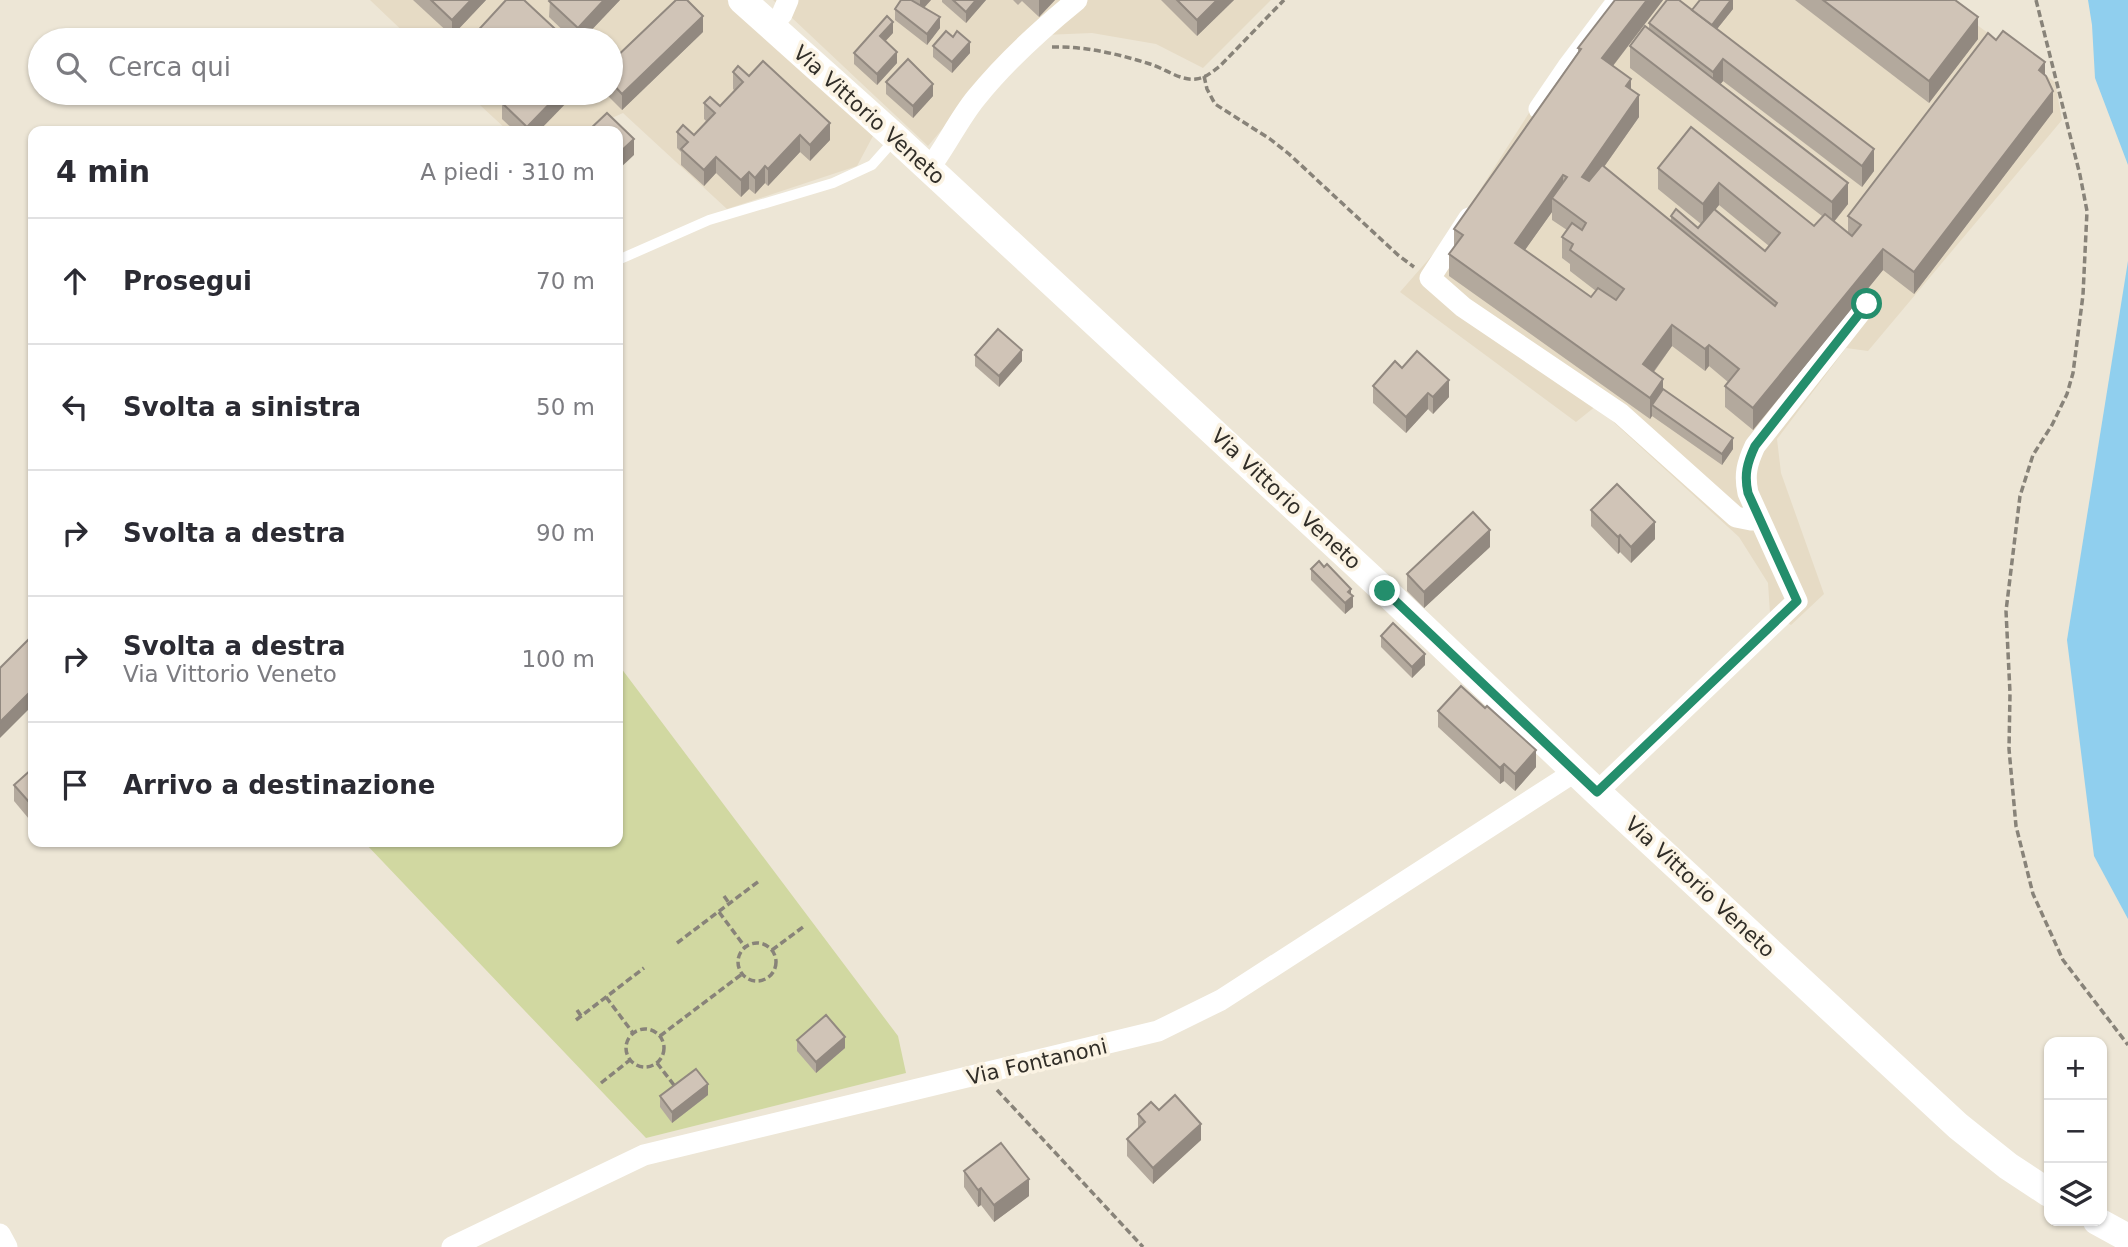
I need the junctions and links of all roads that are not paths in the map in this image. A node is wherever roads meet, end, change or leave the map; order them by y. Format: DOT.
graph roads {
  1 [pos="788,0"];
  2 [pos="1077,0"];
  3 [pos="1618,0"];
  4 [pos="744,1"];
  5 [pos="771,27"];
  6 [pos="1524,132"];
  7 [pos="896,138"];
  8 [pos="928,170"];
  9 [pos="1481,199"];
  10 [pos="623,259"];
  11 [pos="1867,304"];
  12 [pos="1758,517"];
  13 [pos="1576,771"];
  14 [pos="1597,792"];
  15 [pos="2044,1190"];
  16 [pos="2106,1226"];
  17 [pos="0,1234"];
  18 [pos="2128,1238"];
  19 [pos="8,1247"];
  20 [pos="452,1247"];
  1 -- 5 [label="street"];
  2 -- 8 [label="street"];
  3 -- 6 [label="street"];
  4 -- 5 [label="main road, Via Vittorio Veneto"];
  5 -- 7 [label="main road, Via Vittorio Veneto"];
  7 -- 8 [label="main road, Via Vittorio Veneto"];
  7 -- 10 [label="lane"];
  8 -- 13 [label="main road, Via Vittorio Veneto"];
  9 -- 12 [label="street"];
  11 -- 12 [label="street"];
  12 -- 14 [label="street"];
  13 -- 14 [label="main road, Via Vittorio Veneto"];
  13 -- 20 [label="street, Via Fontanoni"];
  14 -- 15 [label="main road, Via Vittorio Veneto"];
  16 -- 18 [label="main road"];
  17 -- 19 [label="street"];
}
